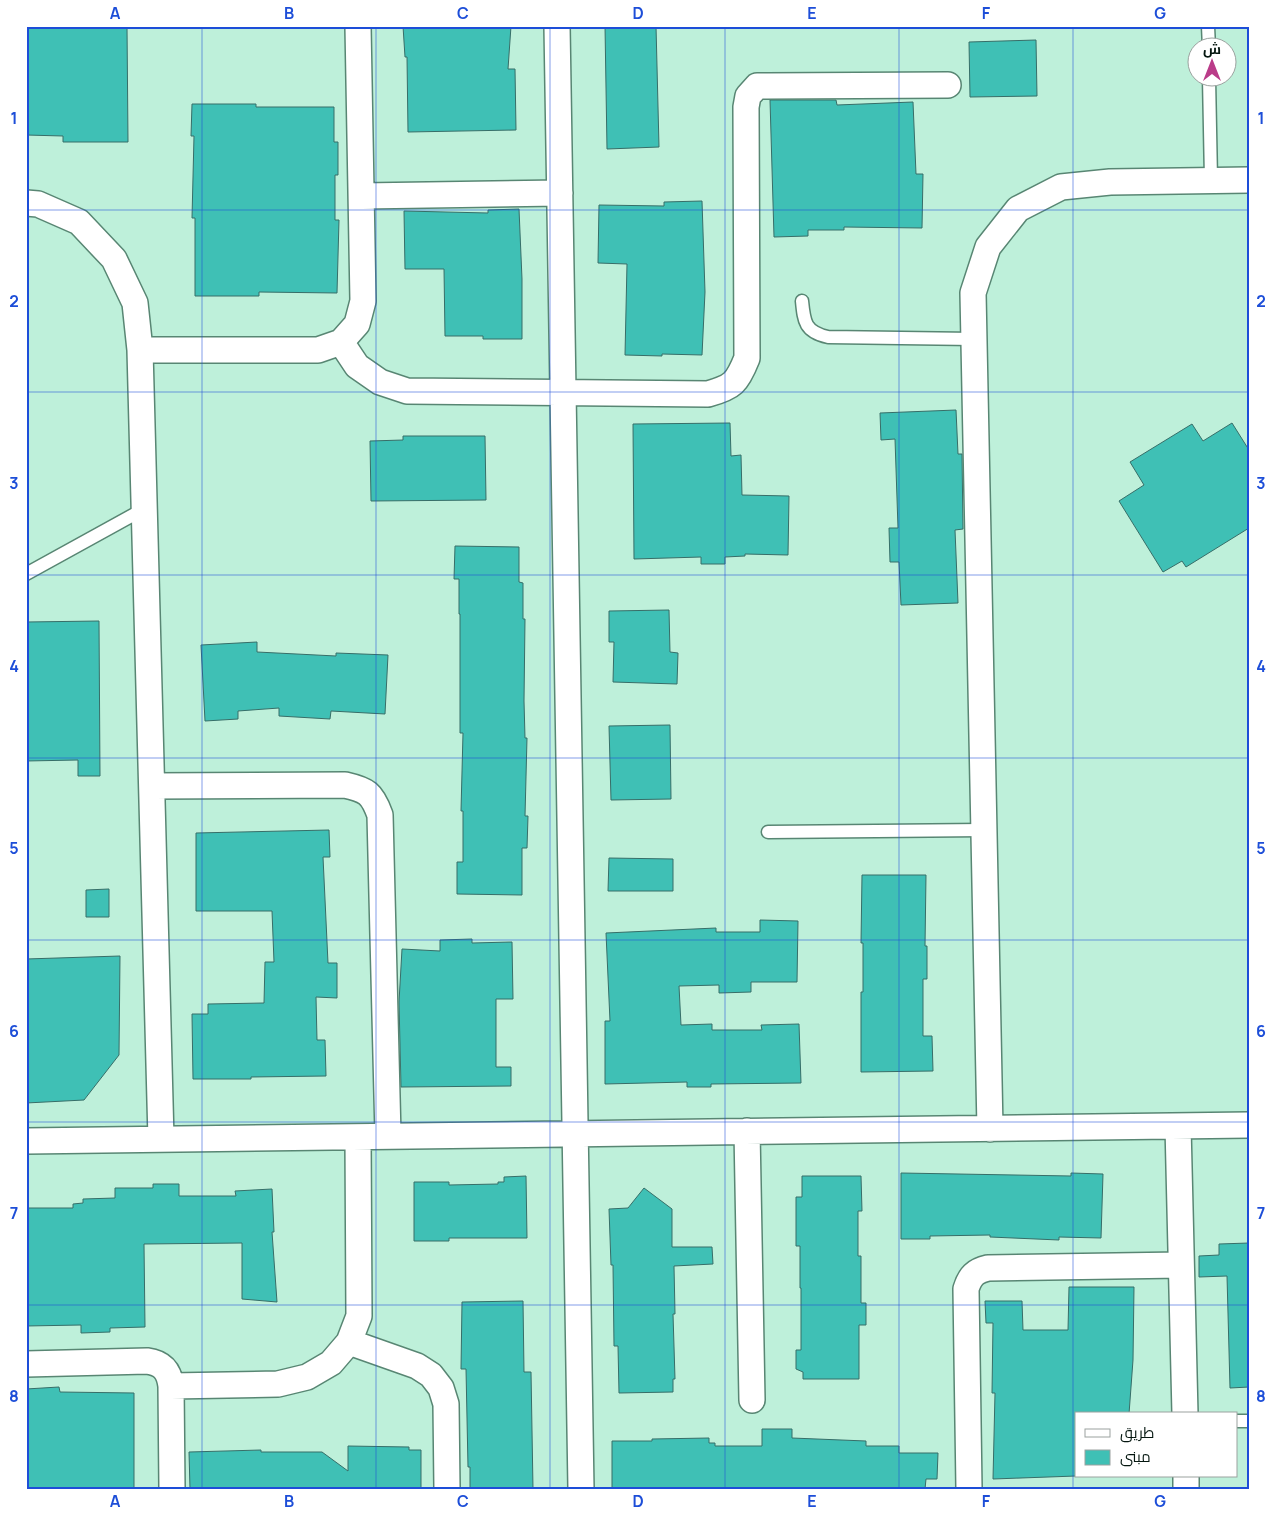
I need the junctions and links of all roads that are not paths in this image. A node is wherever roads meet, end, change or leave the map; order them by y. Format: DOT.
graph roads {
  1 [pos="358,26"];
  2 [pos="557,26"];
  3 [pos="948,85"];
  4 [pos="1209,88"];
  5 [pos="1211,180"];
  6 [pos="1249,180"];
  7 [pos="560,193"];
  8 [pos="362,196"];
  9 [pos="26,203"];
  10 [pos="802,300"];
  11 [pos="974,339"];
  12 [pos="341,342"];
  13 [pos="140,350"];
  14 [pos="563,394"];
  15 [pos="144,509"];
  16 [pos="26,574"];
  17 [pos="152,786"];
  18 [pos="984,830"];
  19 [pos="768,832"];
  20 [pos="1249,1125"];
  21 [pos="1178,1126"];
  22 [pos="990,1128"];
  23 [pos="747,1132"];
  24 [pos="575,1134"];
  25 [pos="358,1136"];
  26 [pos="388,1136"];
  27 [pos="161,1139"];
  28 [pos="26,1141"];
  29 [pos="1181,1265"];
  30 [pos="349,1342"];
  31 [pos="26,1364"];
  32 [pos="170,1386"];
  33 [pos="752,1400"];
  34 [pos="1185,1412"];
  35 [pos="172,1489"];
  36 [pos="447,1489"];
  37 [pos="581,1489"];
  38 [pos="969,1489"];
  1 -- 8 [label="street"];
  2 -- 7 [label="street"];
  3 -- 14 [label="street"];
  4 -- 5 [label="lane"];
  5 -- 6 [label="street"];
  5 -- 11 [label="street"];
  7 -- 8 [label="street"];
  7 -- 14 [label="street"];
  8 -- 12 [label="street"];
  9 -- 13 [label="street"];
  10 -- 11 [label="lane"];
  11 -- 18 [label="street"];
  12 -- 13 [label="street"];
  12 -- 14 [label="street"];
  13 -- 15 [label="street"];
  14 -- 24 [label="street"];
  15 -- 16 [label="lane"];
  15 -- 17 [label="street"];
  17 -- 26 [label="street"];
  17 -- 27 [label="street"];
  18 -- 19 [label="lane"];
  18 -- 22 [label="street"];
  20 -- 21 [label="street"];
  21 -- 22 [label="street"];
  21 -- 29 [label="street"];
  22 -- 23 [label="street"];
  23 -- 24 [label="street"];
  23 -- 33 [label="street"];
  24 -- 26 [label="street"];
  24 -- 37 [label="street"];
  25 -- 26 [label="street"];
  25 -- 27 [label="street"];
  25 -- 30 [label="street"];
  27 -- 28 [label="street"];
  29 -- 34 [label="street"];
  29 -- 38 [label="street"];
  30 -- 32 [label="street"];
  30 -- 36 [label="street"];
  31 -- 32 [label="street"];
  32 -- 35 [label="street"];
}
